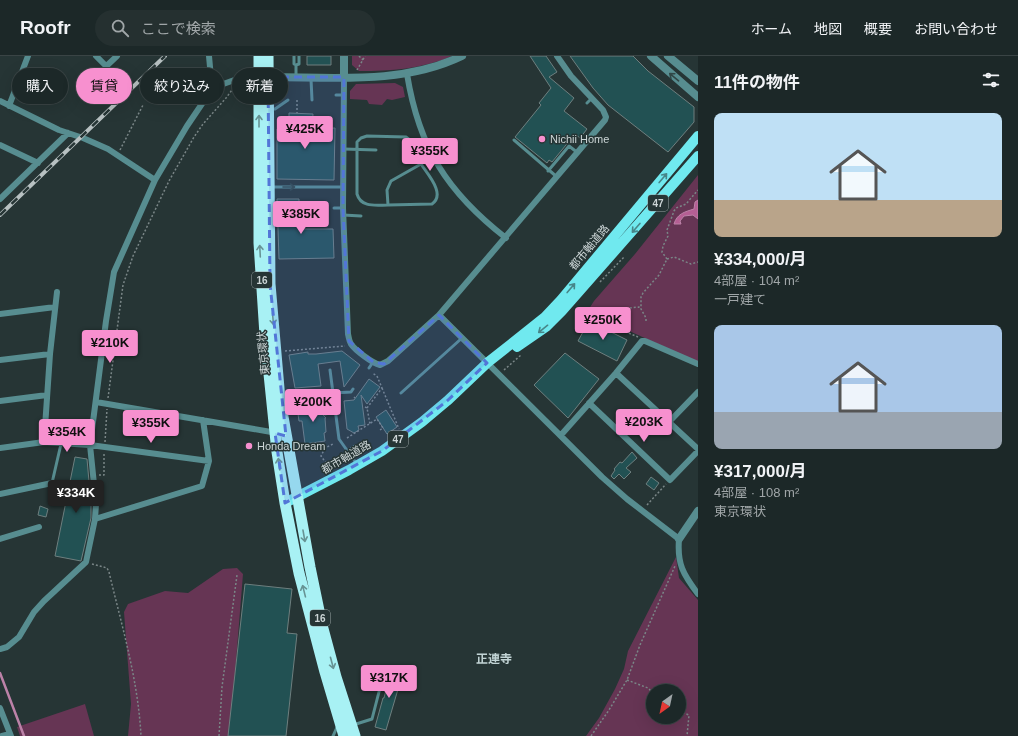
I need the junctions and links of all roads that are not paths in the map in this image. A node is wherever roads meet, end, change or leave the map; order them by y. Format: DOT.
graph roads {
  1 [pos="28,56"];
  2 [pos="96,56"];
  3 [pos="117,56"];
  4 [pos="209,56"];
  5 [pos="259,56"];
  6 [pos="268,56"];
  7 [pos="294,56"];
  8 [pos="299,56"];
  9 [pos="344,56"];
  10 [pos="462,56"];
  11 [pos="557,56"];
  12 [pos="651,56"];
  13 [pos="668,56"];
  14 [pos="296,65"];
  15 [pos="106,66"];
  16 [pos="210,68"];
  17 [pos="262,68"];
  18 [pos="265,68"];
  19 [pos="407,74"];
  20 [pos="288,76"];
  21 [pos="296,77"];
  22 [pos="311,77"];
  23 [pos="344,77"];
  24 [pos="698,81"];
  25 [pos="344,95"];
  26 [pos="336,96"];
  27 [pos="698,97"];
  28 [pos="312,100"];
  29 [pos="0,101"];
  30 [pos="201,104"];
  31 [pos="259,104"];
  32 [pos="268,104"];
  33 [pos="282,104"];
  34 [pos="9,106"];
  35 [pos="269,109"];
  36 [pos="68,132"];
  37 [pos="698,136"];
  38 [pos="514,140"];
  39 [pos="0,145"];
  40 [pos="344,149"];
  41 [pos="357,150"];
  42 [pos="376,150"];
  43 [pos="578,153"];
  44 [pos="698,156"];
  45 [pos="38,163"];
  46 [pos="421,164"];
  47 [pos="548,170"];
  48 [pos="557,177"];
  49 [pos="155,180"];
  50 [pos="343,187"];
  51 [pos="270,188"];
  52 [pos="0,190"];
  53 [pos="7,193"];
  54 [pos="0,199"];
  55 [pos="388,205"];
  56 [pos="334,208"];
  57 [pos="343,208"];
  58 [pos="343,215"];
  59 [pos="361,216"];
  60 [pos="506,238"];
  61 [pos="57,292"];
  62 [pos="55,307"];
  63 [pos="0,314"];
  64 [pos="439,315"];
  65 [pos="462,338"];
  66 [pos="50,354"];
  67 [pos="0,360"];
  68 [pos="373,362"];
  69 [pos="488,363"];
  70 [pos="698,364"];
  71 [pos="369,368"];
  72 [pos="330,370"];
  73 [pos="616,373"];
  74 [pos="353,389"];
  75 [pos="698,392"];
  76 [pos="332,393"];
  77 [pos="401,394"];
  78 [pos="47,395"];
  79 [pos="310,396"];
  80 [pos="280,400"];
  81 [pos="0,401"];
  82 [pos="96,402"];
  83 [pos="589,404"];
  84 [pos="311,405"];
  85 [pos="335,412"];
  86 [pos="325,414"];
  87 [pos="203,420"];
  88 [pos="669,422"];
  89 [pos="281,434"];
  90 [pos="561,435"];
  91 [pos="44,442"];
  92 [pos="61,444"];
  93 [pos="90,445"];
  94 [pos="355,446"];
  95 [pos="0,448"];
  96 [pos="698,450"];
  97 [pos="348,451"];
  98 [pos="209,461"];
  99 [pos="357,465"];
  100 [pos="52,483"];
  101 [pos="0,494"];
  102 [pos="297,498"];
  103 [pos="285,503"];
  104 [pos="698,511"];
  105 [pos="95,519"];
  106 [pos="39,527"];
  107 [pos="679,538"];
  108 [pos="0,539"];
  109 [pos="698,594"];
  110 [pos="0,650"];
  111 [pos="380,688"];
  112 [pos="0,708"];
  113 [pos="339,721"];
  114 [pos="353,731"];
  115 [pos="11,735"];
  116 [pos="2,736"];
  117 [pos="333,736"];
  118 [pos="344,736"];
  1 -- 34 [label="street"];
  2 -- 15 [label="street"];
  3 -- 15 [label="street"];
  4 -- 16 [label="street"];
  5 -- 17 [label="highway, 東京環状 / 16"];
  6 -- 18 [label="highway, 東京環状 / 16"];
  7 -- 14 [label="lane"];
  8 -- 14 [label="lane"];
  9 -- 23 [label="street"];
  10 -- 19 [label="street"];
  11 -- 43 [label="street"];
  27 -- 12 [label="street, one-way"];
  13 -- 24 [label="street"];
  14 -- 21 [label="lane"];
  19 -- 23 [label="street"];
  19 -- 60 [label="street"];
  20 -- 21 [label="street"];
  21 -- 22 [label="street"];
  22 -- 23 [label="street"];
  22 -- 28 [label="lane"];
  23 -- 25 [label="street"];
  25 -- 26 [label="lane"];
  25 -- 40 [label="street"];
  29 -- 34 [label="street"];
  30 -- 49 [label="street"];
  89 -- 31 [label="highway, 東京環状 / 16, one-way"];
  32 -- 35 [label="highway, 東京環状 / 16"];
  33 -- 35 [label="lane"];
  34 -- 36 [label="street"];
  35 -- 51 [label="highway, 東京環状 / 16"];
  36 -- 45 [label="street"];
  36 -- 49 [label="street"];
  69 -- 37 [label="main road, 都市軸道路 / 47, one-way"];
  38 -- 47 [label="lane"];
  39 -- 45 [label="street"];
  40 -- 41 [label="lane"];
  40 -- 50 [label="street"];
  41 -- 42 [label="lane"];
  41 -- 46 [label="lane"];
  41 -- 55 [label="lane"];
  43 -- 47 [label="lane"];
  43 -- 48 [label="street"];
  44 -- 69 [label="main road, 都市軸道路 / 47, one-way"];
  45 -- 53 [label="street"];
  46 -- 55 [label="lane"];
  46 -- 55 [label="lane"];
  47 -- 48 [label="lane"];
  48 -- 60 [label="street"];
  49 -- 82 [label="street"];
  51 -- 50 [label="lane, one-way"];
  50 -- 57 [label="street"];
  51 -- 80 [label="highway, 東京環状 / 16, one-way"];
  52 -- 53 [label="street"];
  53 -- 54 [label="street"];
  56 -- 57 [label="lane"];
  57 -- 58 [label="street"];
  58 -- 59 [label="lane"];
  58 -- 68 [label="street"];
  60 -- 64 [label="street"];
  61 -- 62 [label="street"];
  62 -- 63 [label="street"];
  62 -- 66 [label="street"];
  64 -- 65 [label="street"];
  64 -- 68 [label="street"];
  65 -- 69 [label="street"];
  65 -- 77 [label="lane"];
  66 -- 67 [label="street"];
  66 -- 78 [label="street"];
  68 -- 71 [label="lane"];
  69 -- 90 [label="street"];
  69 -- 99 [label="main road, 都市軸道路 / 47"];
  70 -- 73 [label="street"];
  72 -- 76 [label="lane"];
  73 -- 83 [label="street"];
  73 -- 88 [label="street"];
  74 -- 76 [label="lane"];
  75 -- 88 [label="street"];
  76 -- 79 [label="lane"];
  76 -- 85 [label="lane"];
  78 -- 81 [label="street"];
  78 -- 91 [label="street"];
  79 -- 80 [label="lane"];
  79 -- 84 [label="lane"];
  80 -- 89 [label="highway, 東京環状 / 16"];
  82 -- 87 [label="street"];
  82 -- 93 [label="street"];
  83 -- 90 [label="street"];
  83 -- 96 [label="street"];
  85 -- 86 [label="lane"];
  85 -- 97 [label="lane"];
  87 -- 89 [label="street"];
  87 -- 98 [label="street"];
  88 -- 96 [label="street"];
  89 -- 102 [label="highway, 東京環状 / 16"];
  103 -- 89 [label="highway, 東京環状 / 16, one-way"];
  90 -- 107 [label="street"];
  91 -- 92 [label="street"];
  91 -- 95 [label="street"];
  92 -- 93 [label="street"];
  92 -- 100 [label="lane"];
  93 -- 98 [label="street"];
  93 -- 105 [label="street"];
  94 -- 97 [label="lane"];
  97 -- 99 [label="lane"];
  98 -- 105 [label="street"];
  99 -- 102 [label="main road, 都市軸道路 / 47"];
  100 -- 101 [label="street"];
  102 -- 103 [label="main road, 都市軸道路 / 47"];
  102 -- 114 [label="highway, 東京環状 / 16, one-way"];
  113 -- 103 [label="highway, 東京環状 / 16, one-way"];
  104 -- 107 [label="street"];
  105 -- 110 [label="street"];
  106 -- 108 [label="street"];
  107 -- 109 [label="street"];
  111 -- 114 [label="lane"];
  112 -- 115 [label="street"];
  113 -- 117 [label="lane"];
  113 -- 118 [label="highway, 東京環状 / 16"];
  115 -- 116 [label="street"];
}
